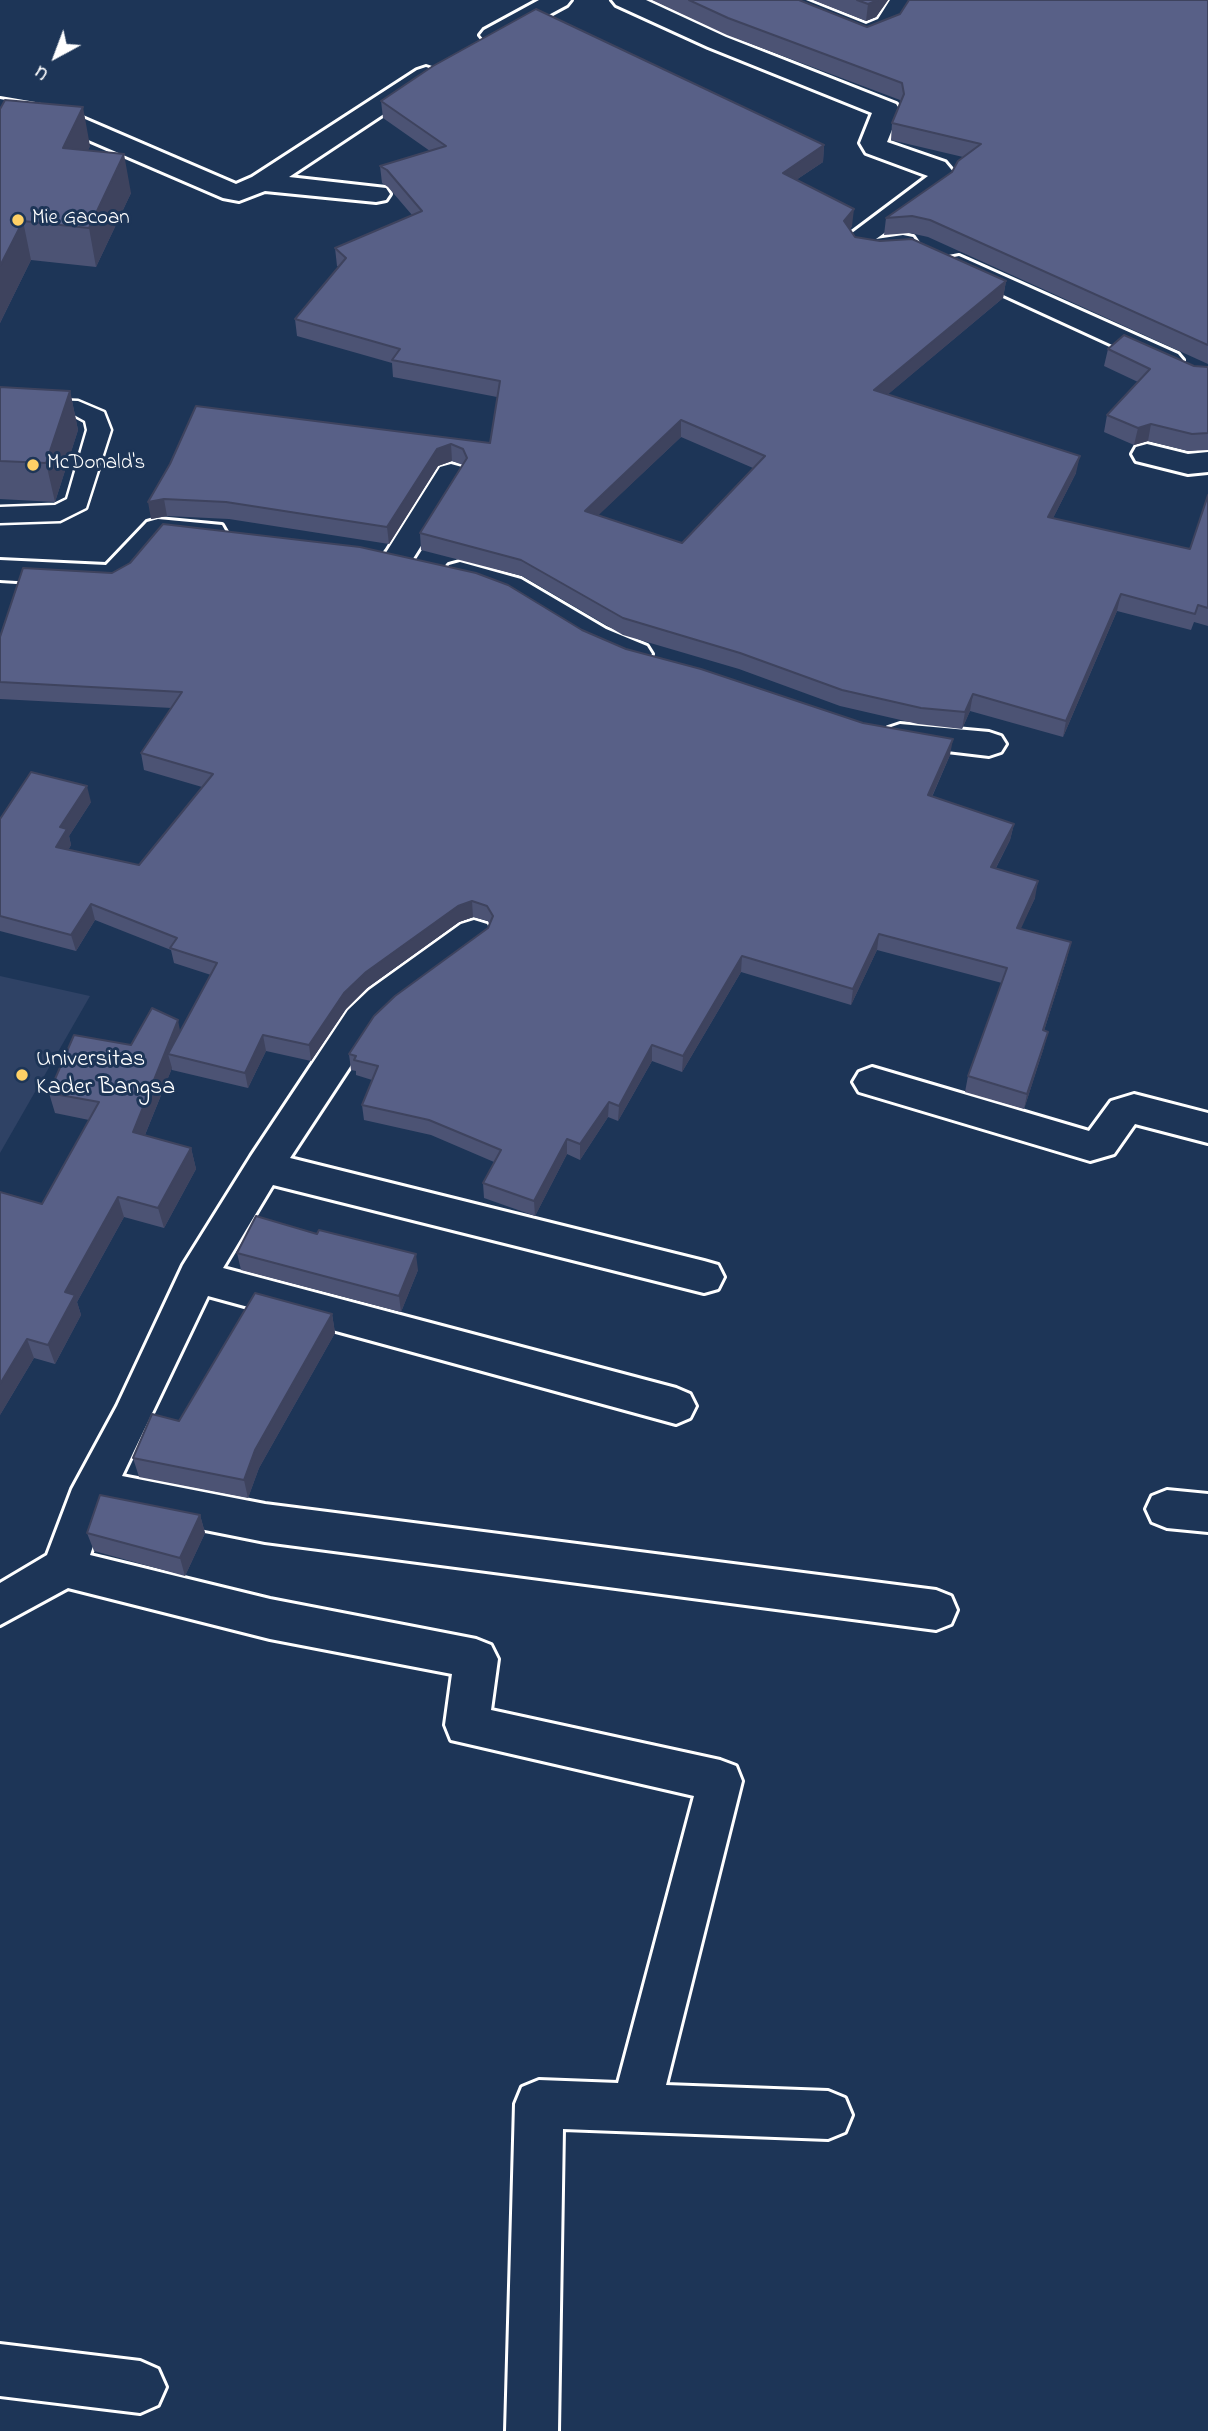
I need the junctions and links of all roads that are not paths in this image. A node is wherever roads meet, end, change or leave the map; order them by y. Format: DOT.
graph roads {
  1 [pos="558,0"];
  2 [pos="625,0"];
  3 [pos="784,0"];
  4 [pos="903,0"];
  5 [pos="472,48"];
  6 [pos="448,62"];
  7 [pos="0,107"];
  8 [pos="262,183"];
  9 [pos="376,194"];
  10 [pos="1189,370"];
  11 [pos="0,405"];
  12 [pos="1147,454"];
  13 [pos="1208,463"];
  14 [pos="451,474"];
  15 [pos="0,515"];
  16 [pos="240,534"];
  17 [pos="362,551"];
  18 [pos="418,562"];
  19 [pos="0,570"];
  20 [pos="664,662"];
  21 [pos="865,728"];
  22 [pos="989,744"];
  23 [pos="474,933"];
  24 [pos="872,1083"];
  25 [pos="1208,1128"];
  26 [pos="264,1167"];
  27 [pos="197,1277"];
  28 [pos="704,1277"];
  29 [pos="676,1406"];
  30 [pos="93,1489"];
  31 [pos="1167,1509"];
  32 [pos="1208,1513"];
  33 [pos="64,1568"];
  34 [pos="0,1605"];
  35 [pos="936,1610"];
  36 [pos="636,2108"];
  37 [pos="828,2115"];
  38 [pos="0,2370"];
  39 [pos="141,2387"];
  40 [pos="532,2431"];
  1 -- 5 [label="street"];
  2 -- 10 [label="street"];
  3 -- 4 [label="street"];
  6 -- 8 [label="street"];
  7 -- 8 [label="street"];
  8 -- 9 [label="street"];
  11 -- 15 [label="lane"];
  12 -- 13 [label="street"];
  14 -- 18 [label="street"];
  16 -- 19 [label="street"];
  17 -- 18 [label="street"];
  18 -- 20 [label="street"];
  21 -- 22 [label="street"];
  23 -- 26 [label="street"];
  24 -- 25 [label="street"];
  26 -- 27 [label="street"];
  26 -- 28 [label="street"];
  27 -- 29 [label="street"];
  27 -- 30 [label="street"];
  30 -- 33 [label="street"];
  30 -- 35 [label="street"];
  31 -- 32 [label="street"];
  33 -- 34 [label="street"];
  33 -- 36 [label="street"];
  36 -- 37 [label="street"];
  36 -- 40 [label="street"];
  38 -- 39 [label="street"];
}
